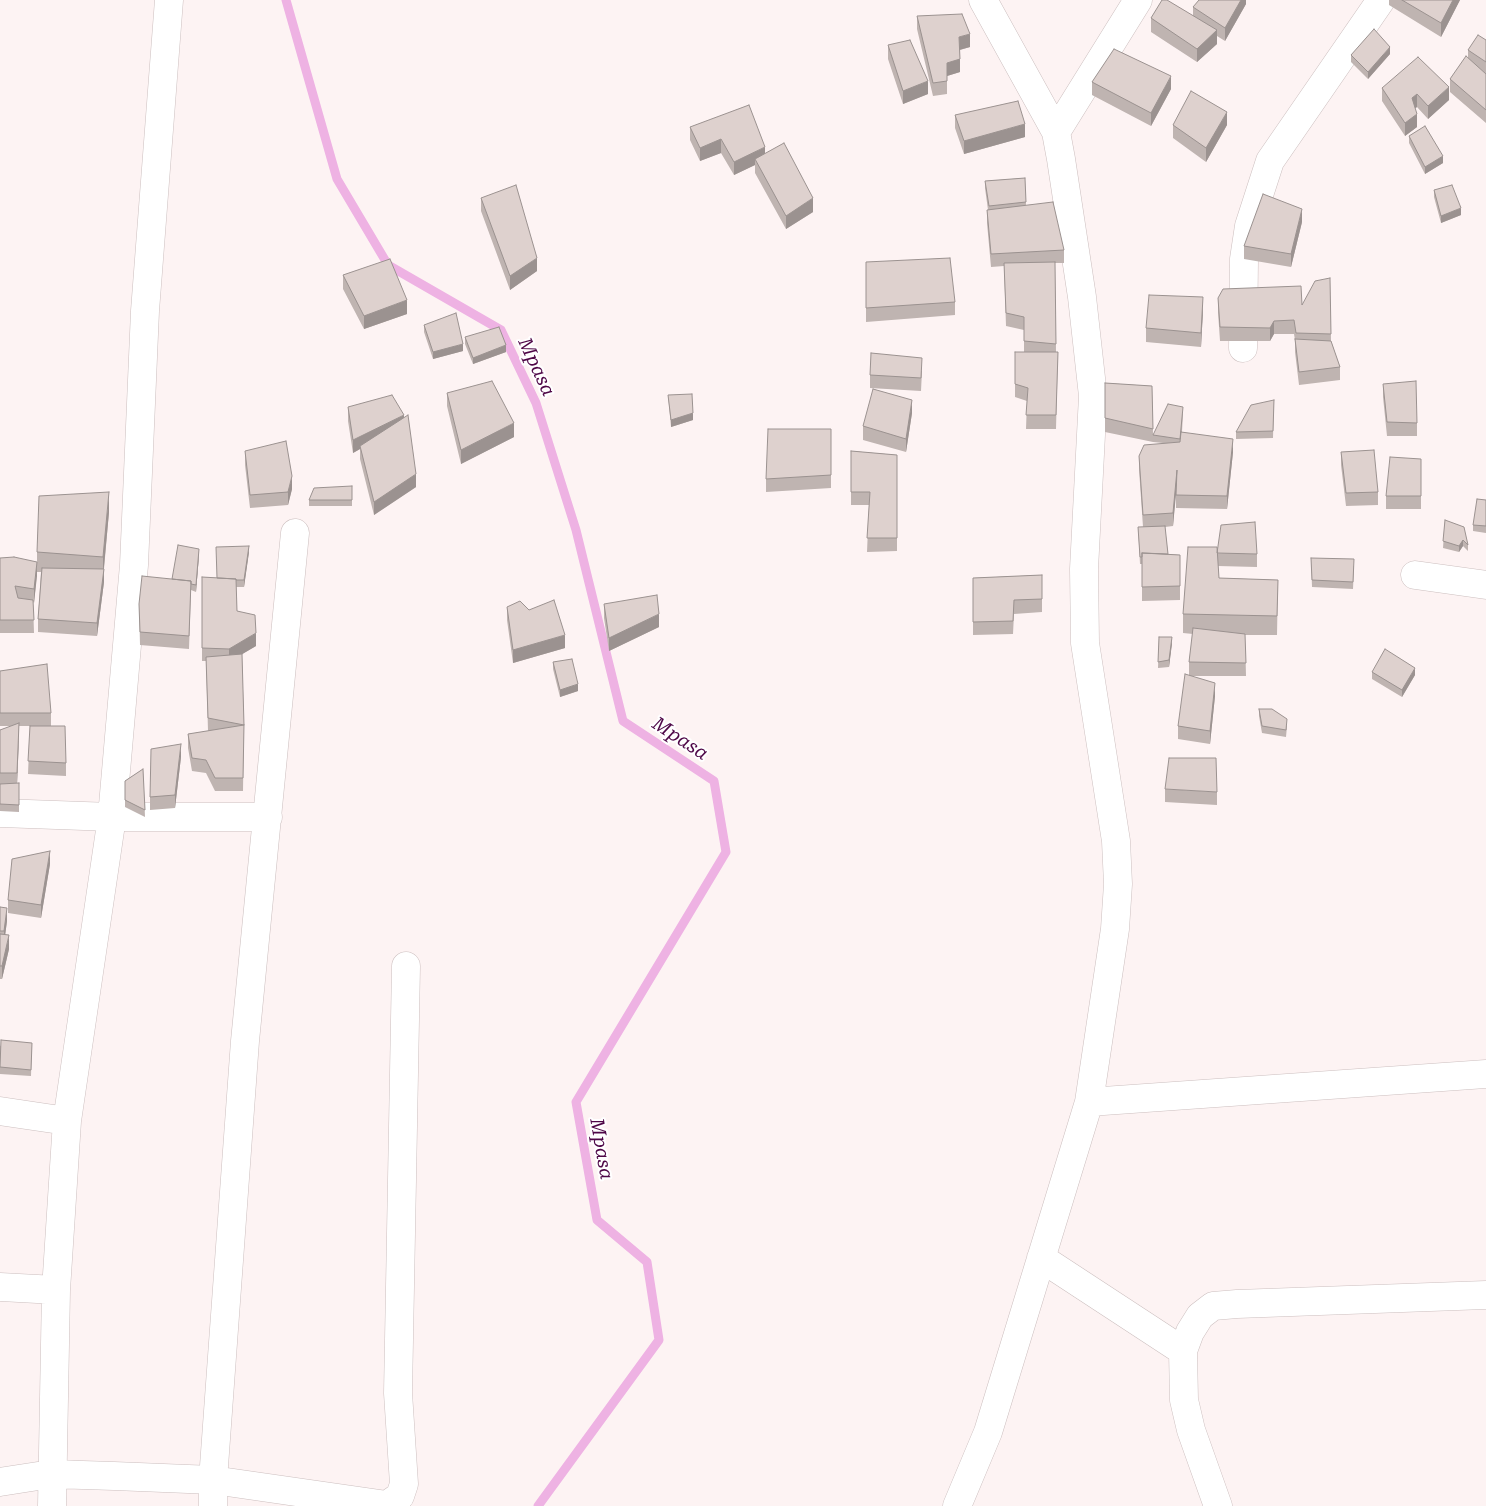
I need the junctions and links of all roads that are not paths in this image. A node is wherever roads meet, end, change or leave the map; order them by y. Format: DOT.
graph roads {
  1 [pos="169,0"];
  2 [pos="983,0"];
  3 [pos="1138,0"];
  4 [pos="1381,0"];
  5 [pos="1056,132"];
  6 [pos="1243,348"];
  7 [pos="295,533"];
  8 [pos="1415,575"];
  9 [pos="1486,585"];
  10 [pos="0,812"];
  11 [pos="112,817"];
  12 [pos="268,817"];
  13 [pos="406,966"];
  14 [pos="1486,1074"];
  15 [pos="1089,1102"];
  16 [pos="0,1111"];
  17 [pos="67,1121"];
  18 [pos="1041,1258"];
  19 [pos="0,1287"];
  20 [pos="56,1290"];
  21 [pos="1486,1295"];
  22 [pos="1183,1351"];
  23 [pos="51,1474"];
  24 [pos="0,1482"];
  25 [pos="213,1493"];
  26 [pos="52,1506"];
  27 [pos="957,1506"];
  28 [pos="1218,1506"];
  1 -- 11 [label="street"];
  2 -- 5 [label="street"];
  3 -- 5 [label="street"];
  4 -- 6 [label="street"];
  5 -- 15 [label="street"];
  7 -- 12 [label="street"];
  8 -- 9 [label="street"];
  10 -- 11 [label="street"];
  11 -- 12 [label="street"];
  11 -- 17 [label="street"];
  12 -- 25 [label="street"];
  13 -- 25 [label="street"];
  14 -- 15 [label="street"];
  15 -- 18 [label="street"];
  16 -- 17 [label="street"];
  17 -- 20 [label="street"];
  18 -- 22 [label="street"];
  18 -- 27 [label="street"];
  19 -- 20 [label="street"];
  20 -- 23 [label="street"];
  21 -- 22 [label="street"];
  22 -- 28 [label="street"];
  23 -- 24 [label="street"];
  23 -- 25 [label="street"];
  23 -- 26 [label="street"];
}
